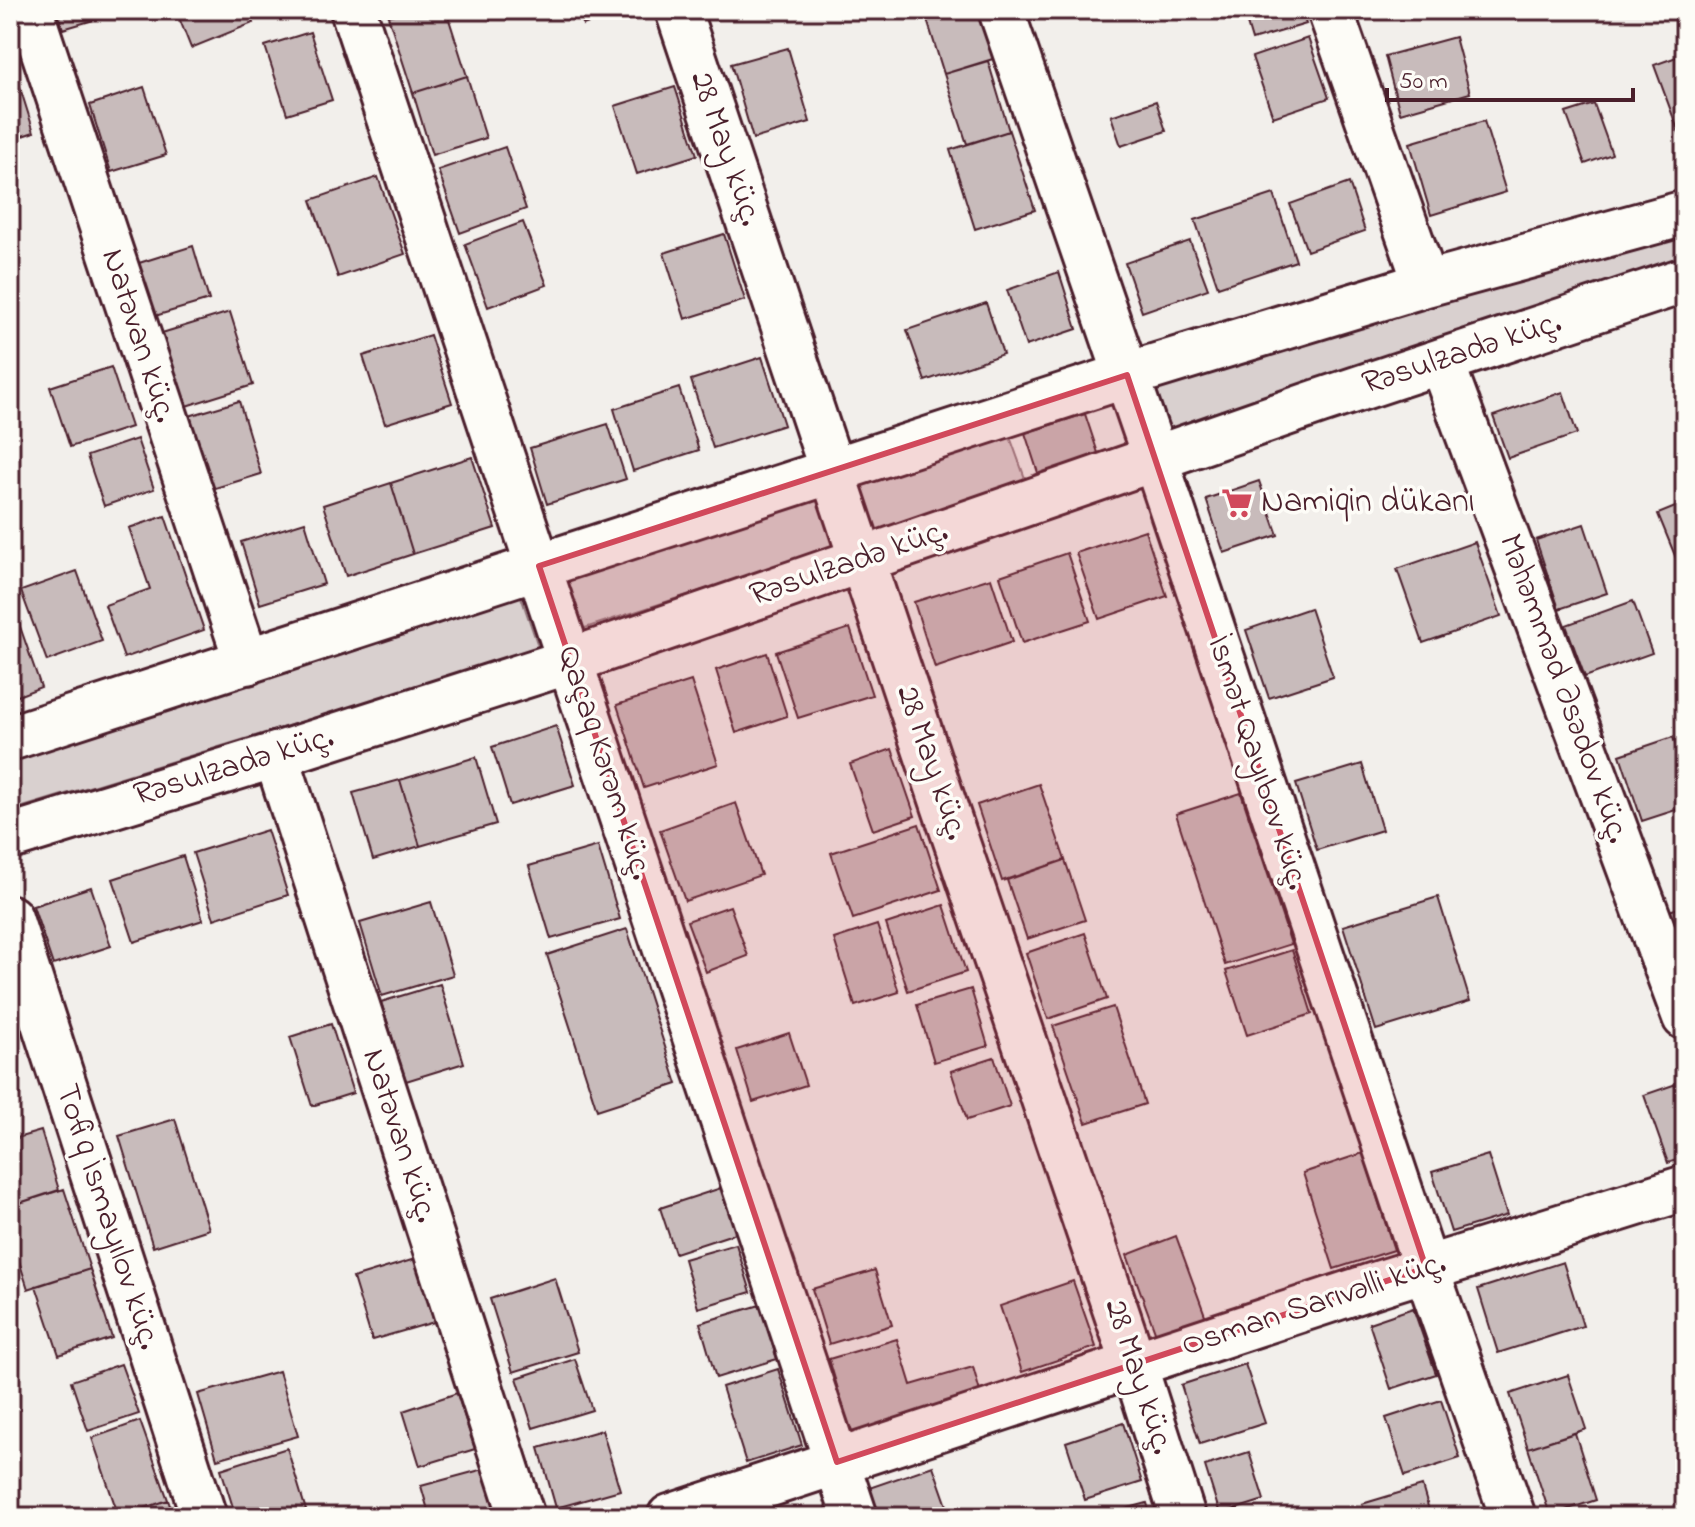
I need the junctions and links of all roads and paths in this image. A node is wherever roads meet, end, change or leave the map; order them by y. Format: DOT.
graph roads {
  1 [pos="30,10"];
  2 [pos="353,10"];
  3 [pos="678,10"];
  4 [pos="1001,10"];
  5 [pos="1330,10"];
  6 [pos="1685,213"];
  7 [pos="1685,280"];
  8 [pos="1426,284"];
  9 [pos="1441,361"];
  10 [pos="1127,375"];
  11 [pos="1155,458"];
  12 [pos="833,470"];
  13 [pos="863,560"];
  14 [pos="539,566"];
  15 [pos="570,661"];
  16 [pos="247,662"];
  17 [pos="10,738"];
  18 [pos="276,755"];
  19 [pos="10,837"];
  20 [pos="10,918"];
  21 [pos="1685,1017"];
  22 [pos="1685,1188"];
  23 [pos="1426,1268"];
  24 [pos="1134,1364"];
  25 [pos="837,1462"];
  26 [pos="204,1517"];
  27 [pos="522,1517"];
  28 [pos="670,1517"];
  29 [pos="855,1517"];
  30 [pos="1183,1517"];
  31 [pos="1513,1517"];
  1 -- 16 [label="street, Natəvan küç."];
  2 -- 14 [label="street, Qaçaq Kərəm küç."];
  3 -- 12 [label="street, 28 May küç."];
  4 -- 10 [label="street, İsmət Qayıbov küç."];
  5 -- 8 [label="street"];
  6 -- 8 [label="street"];
  7 -- 9 [label="street, Rəsulzadə küç."];
  8 -- 10 [label="street"];
  9 -- 11 [label="street, Rəsulzadə küç."];
  9 -- 21 [label="street, Məhəmməd Əsədov küç."];
  10 -- 11 [label="street, İsmət Qayıbov küç."];
  10 -- 12 [label="street"];
  11 -- 13 [label="street, Rəsulzadə küç."];
  11 -- 23 [label="street, İsmət Qayıbov küç."];
  12 -- 13 [label="street, 28 May küç."];
  12 -- 14 [label="street"];
  13 -- 15 [label="street, Rəsulzadə küç."];
  13 -- 24 [label="street, 28 May küç."];
  14 -- 15 [label="street, Qaçaq Kərəm küç."];
  14 -- 16 [label="street"];
  15 -- 18 [label="street, Rəsulzadə küç."];
  15 -- 25 [label="street, Qaçaq Kərəm küç."];
  16 -- 17 [label="street"];
  18 -- 19 [label="street, Rəsulzadə küç."];
  18 -- 27 [label="street, Natəvan küç."];
  20 -- 26 [label="street, Tofiq İsmayılov küç."];
  22 -- 23 [label="street, Osman Sarıvəlli küç."];
  23 -- 24 [label="street, Osman Sarıvəlli küç."];
  23 -- 31 [label="street, İsmət Qayıbov küç."];
  24 -- 25 [label="street, Osman Sarıvəlli küç."];
  24 -- 30 [label="street, 28 May küç."];
  25 -- 28 [label="street, Osman Sarıvəlli küç."];
  25 -- 29 [label="street, Qaçaq Kərəm küç."];
}
